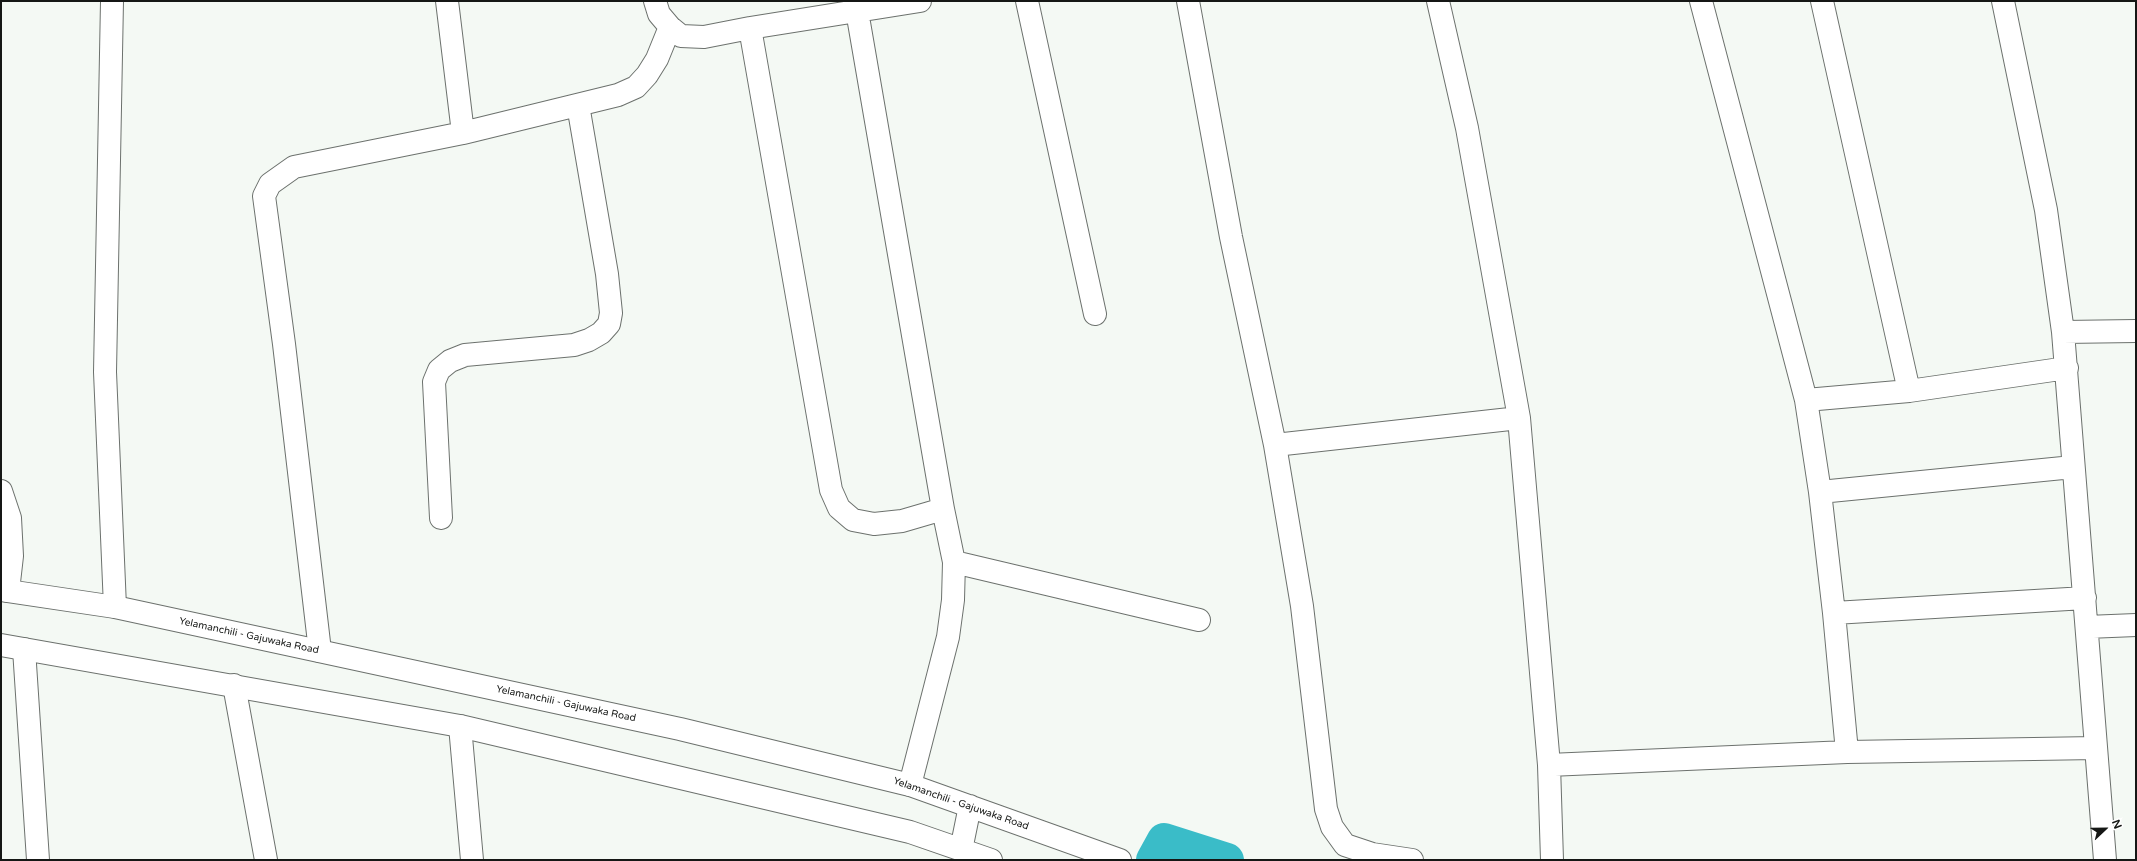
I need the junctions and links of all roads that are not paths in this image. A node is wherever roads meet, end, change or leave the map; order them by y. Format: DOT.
graph roads {
  1 [pos="112,1"];
  2 [pos="447,1"];
  3 [pos="655,1"];
  4 [pos="920,1"];
  5 [pos="1027,1"];
  6 [pos="1188,1"];
  7 [pos="1438,1"];
  8 [pos="1701,1"];
  9 [pos="1822,1"];
  10 [pos="2003,1"];
  11 [pos="857,11"];
  12 [pos="670,27"];
  13 [pos="750,28"];
  14 [pos="578,105"];
  15 [pos="463,133"];
  16 [pos="1094,314"];
  17 [pos="2136,331"];
  18 [pos="2063,332"];
  19 [pos="2067,368"];
  20 [pos="1909,391"];
  21 [pos="1806,400"];
  22 [pos="1519,418"];
  23 [pos="1275,445"];
  24 [pos="2073,467"];
  25 [pos="1,492"];
  26 [pos="1820,492"];
  27 [pos="943,509"];
  28 [pos="441,518"];
  29 [pos="954,562"];
  30 [pos="5,590"];
  31 [pos="2085,598"];
  32 [pos="115,607"];
  33 [pos="1834,613"];
  34 [pos="1199,620"];
  35 [pos="2136,625"];
  36 [pos="2087,627"];
  37 [pos="1,645"];
  38 [pos="24,649"];
  39 [pos="320,651"];
  40 [pos="234,685"];
  41 [pos="460,726"];
  42 [pos="2096,748"];
  43 [pos="1847,752"];
  44 [pos="1549,765"];
  45 [pos="910,785"];
  46 [pos="970,806"];
  47 [pos="961,850"];
  48 [pos="38,860"];
  49 [pos="266,860"];
  50 [pos="472,860"];
  51 [pos="990,860"];
  52 [pos="1120,860"];
  53 [pos="1412,860"];
  54 [pos="1552,860"];
  55 [pos="2105,860"];
  1 -- 32 [label="street"];
  2 -- 15 [label="street"];
  3 -- 12 [label="street"];
  4 -- 11 [label="street"];
  5 -- 16 [label="street"];
  6 -- 23 [label="street"];
  7 -- 22 [label="street"];
  8 -- 21 [label="street"];
  9 -- 20 [label="street"];
  10 -- 18 [label="street"];
  11 -- 13 [label="street"];
  11 -- 27 [label="street"];
  12 -- 13 [label="street"];
  12 -- 14 [label="street"];
  13 -- 27 [label="street"];
  14 -- 15 [label="street"];
  14 -- 28 [label="street"];
  15 -- 39 [label="street"];
  17 -- 18 [label="street"];
  18 -- 19 [label="street"];
  19 -- 20 [label="street"];
  19 -- 24 [label="street"];
  20 -- 21 [label="street"];
  21 -- 26 [label="street"];
  22 -- 23 [label="street"];
  22 -- 44 [label="street"];
  23 -- 53 [label="street"];
  24 -- 26 [label="street"];
  24 -- 31 [label="street"];
  25 -- 30 [label="street"];
  26 -- 33 [label="street"];
  27 -- 29 [label="street"];
  29 -- 34 [label="street"];
  29 -- 45 [label="street"];
  30 -- 32 [label="street, Yelamanchili - Gajuwaka Road"];
  31 -- 33 [label="street"];
  31 -- 36 [label="street"];
  32 -- 39 [label="street, Yelamanchili - Gajuwaka Road"];
  33 -- 43 [label="street"];
  35 -- 36 [label="street"];
  36 -- 42 [label="street"];
  37 -- 38 [label="street"];
  38 -- 40 [label="street"];
  38 -- 48 [label="street"];
  39 -- 45 [label="street, Yelamanchili - Gajuwaka Road"];
  40 -- 41 [label="street"];
  40 -- 49 [label="street"];
  41 -- 47 [label="street"];
  41 -- 50 [label="street"];
  42 -- 43 [label="street"];
  42 -- 55 [label="street"];
  43 -- 44 [label="street"];
  44 -- 54 [label="street"];
  45 -- 46 [label="street, Yelamanchili - Gajuwaka Road"];
  46 -- 47 [label="street"];
  46 -- 52 [label="street, Yelamanchili - Gajuwaka Road"];
  47 -- 51 [label="street"];
}
